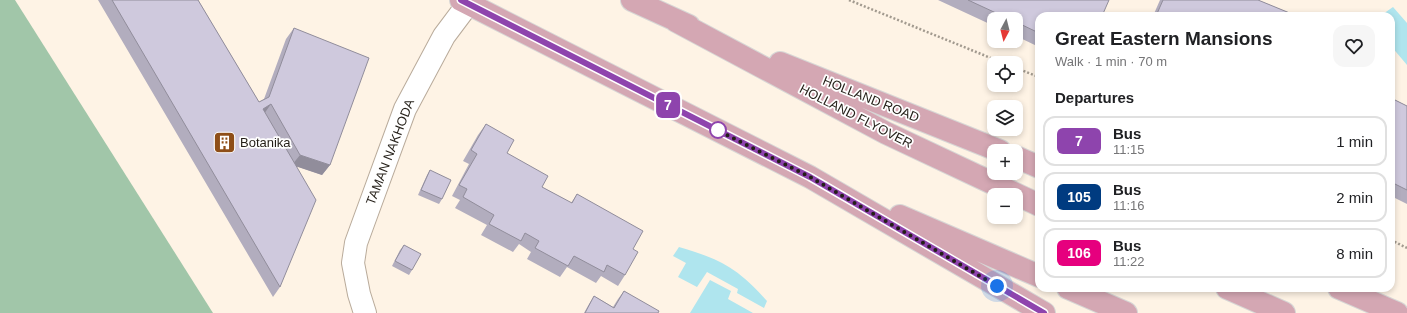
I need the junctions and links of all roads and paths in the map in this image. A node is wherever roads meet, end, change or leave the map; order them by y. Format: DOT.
graph roads {
  1 [pos="632,0"];
  2 [pos="849,0"];
  3 [pos="465,2"];
  4 [pos="676,21"];
  5 [pos="987,56"];
  6 [pos="1023,71"];
  7 [pos="1035,76"];
  8 [pos="987,146"];
  9 [pos="1023,160"];
  10 [pos="1035,165"];
  11 [pos="810,177"];
  12 [pos="1035,203"];
  13 [pos="1395,242"];
  14 [pos="1407,248"];
  15 [pos="1035,274"];
  16 [pos="1077,292"];
  17 [pos="1238,292"];
  18 [pos="1348,292"];
  19 [pos="365,313"];
  20 [pos="1044,313"];
  21 [pos="1126,313"];
  22 [pos="1284,313"];
  23 [pos="1397,313"];
  1 -- 4 [label="main road, HOLLAND ROAD"];
  2 -- 5 [label="path"];
  3 -- 11 [label="main road"];
  3 -- 19 [label="street, TAMAN NAKHODA"];
  4 -- 8 [label="main road, HOLLAND ROAD"];
  4 -- 12 [label="main road, HOLLAND FLYOVER"];
  6 -- 7 [label="path"];
  9 -- 10 [label="main road"];
  11 -- 15 [label="main road"];
  11 -- 20 [label="main road"];
  13 -- 14 [label="path"];
  16 -- 21 [label="main road"];
  17 -- 22 [label="main road"];
  18 -- 23 [label="main road"];
}
